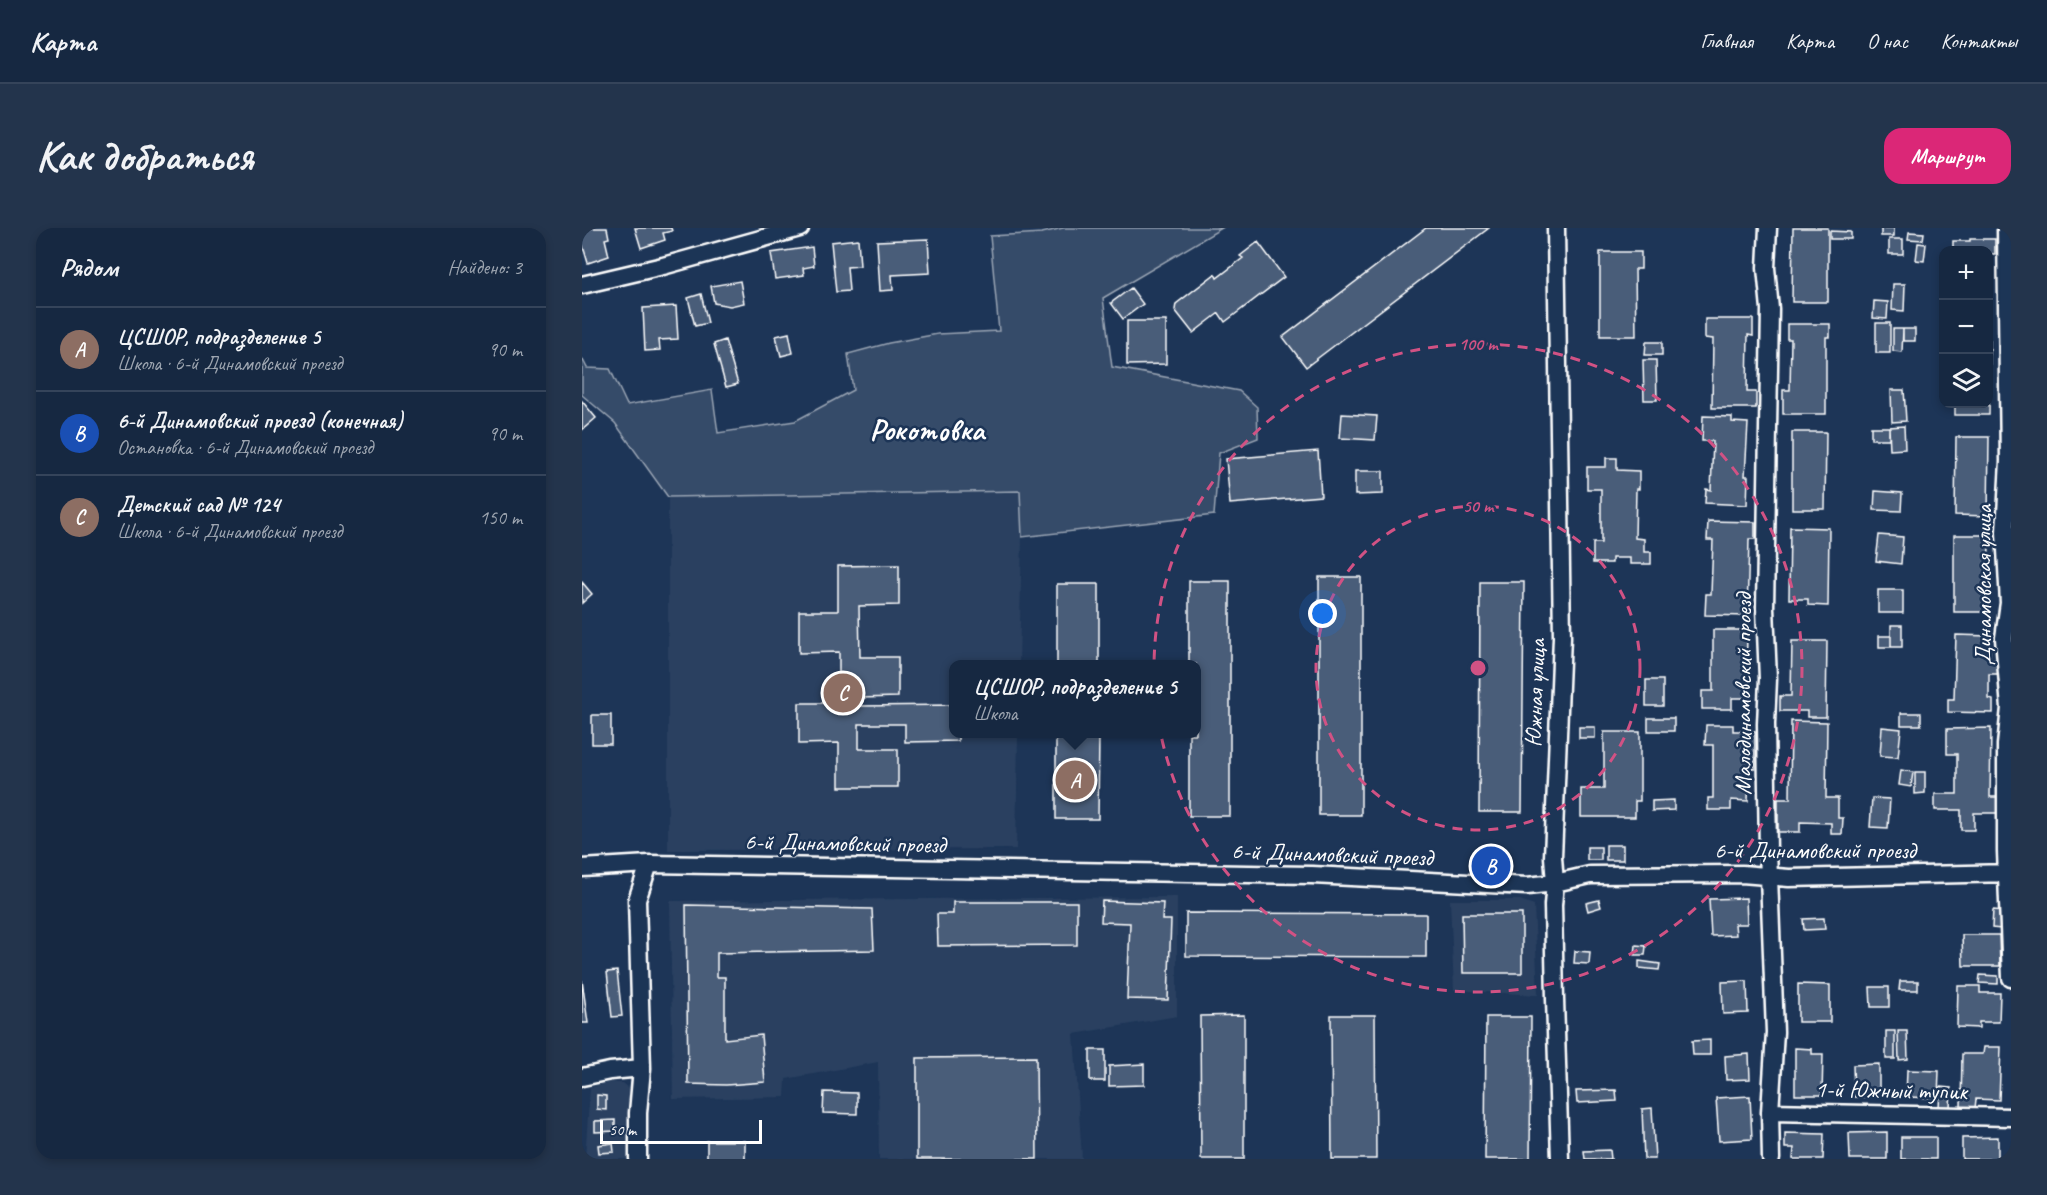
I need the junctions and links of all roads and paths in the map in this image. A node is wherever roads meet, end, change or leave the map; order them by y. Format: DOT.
graph roads {
  1 [pos="800,228"];
  2 [pos="1556,228"];
  3 [pos="1768,228"];
  4 [pos="2006,228"];
  5 [pos="582,285"];
  6 [pos="649,864"];
  7 [pos="582,868"];
  8 [pos="2009,873"];
  9 [pos="1769,876"];
  10 [pos="1555,883"];
  11 [pos="2011,978"];
  12 [pos="642,1068"];
  13 [pos="582,1077"];
  14 [pos="1770,1112"];
  15 [pos="2011,1117"];
  16 [pos="638,1159"];
  17 [pos="1560,1159"];
  18 [pos="1771,1159"];
  1 -- 5 [label="street"];
  2 -- 10 [label="street, Южная улица"];
  3 -- 9 [label="street, Малодинамовский проезд"];
  4 -- 8 [label="street, Динамовская улица"];
  6 -- 7 [label="street, 6-й Динамовский проезд"];
  6 -- 10 [label="street, 6-й Динамовский проезд"];
  6 -- 12 [label="street"];
  8 -- 9 [label="street, 6-й Динамовский проезд"];
  8 -- 11 [label="street, Динамовская улица"];
  9 -- 10 [label="street, 6-й Динамовский проезд"];
  9 -- 14 [label="street, Малодинамовский проезд"];
  10 -- 17 [label="street, Южная улица"];
  12 -- 13 [label="street"];
  12 -- 16 [label="street"];
  14 -- 15 [label="street, 1-й Южный тупик"];
  14 -- 18 [label="street, Малодинамовский проезд"];
}
